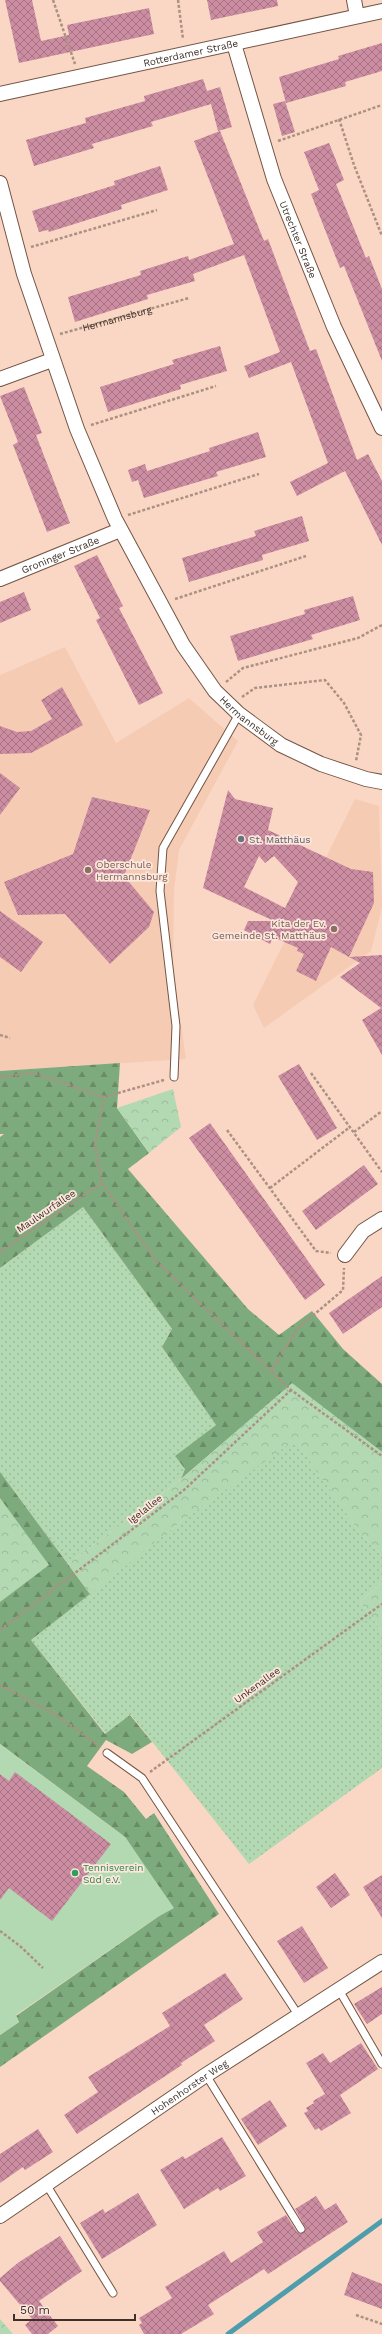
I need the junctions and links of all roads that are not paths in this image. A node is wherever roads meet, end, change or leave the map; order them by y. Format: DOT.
graph roads {
  1 [pos="354,0"];
  2 [pos="382,11"];
  3 [pos="357,16"];
  4 [pos="234,44"];
  5 [pos="0,94"];
  6 [pos="0,183"];
  7 [pos="52,360"];
  8 [pos="0,379"];
  9 [pos="382,428"];
  10 [pos="117,525"];
  11 [pos="0,579"];
  12 [pos="235,710"];
  13 [pos="382,782"];
  14 [pos="174,1077"];
  15 [pos="382,1218"];
  16 [pos="345,1255"];
  17 [pos="107,1753"];
  18 [pos="382,1962"];
  19 [pos="339,1990"];
  20 [pos="299,2016"];
  21 [pos="382,2064"];
  22 [pos="206,2075"];
  23 [pos="46,2184"];
  24 [pos="0,2216"];
  25 [pos="301,2229"];
  26 [pos="113,2293"];
  1 -- 3 [label="street"];
  2 -- 3 [label="street, Rotterdamer Straße"];
  3 -- 4 [label="street, Rotterdamer Straße"];
  4 -- 5 [label="street, Rotterdamer Straße"];
  4 -- 9 [label="street, Utrechter Straße"];
  6 -- 7 [label="street, Hermannsburg"];
  7 -- 8 [label="street"];
  7 -- 10 [label="street, Hermannsburg"];
  10 -- 11 [label="street, Groninger Straße"];
  10 -- 12 [label="street, Hermannsburg"];
  12 -- 13 [label="street, Hermannsburg"];
  12 -- 14 [label="lane"];
  15 -- 16 [label="street"];
  17 -- 20 [label="lane"];
  18 -- 19 [label="street, Hohenhorster Weg"];
  19 -- 20 [label="street, Hohenhorster Weg"];
  19 -- 21 [label="lane"];
  20 -- 22 [label="street, Hohenhorster Weg"];
  22 -- 23 [label="street, Hohenhorster Weg"];
  22 -- 25 [label="lane"];
  23 -- 24 [label="street, Hohenhorster Weg"];
  23 -- 26 [label="lane"];
}
